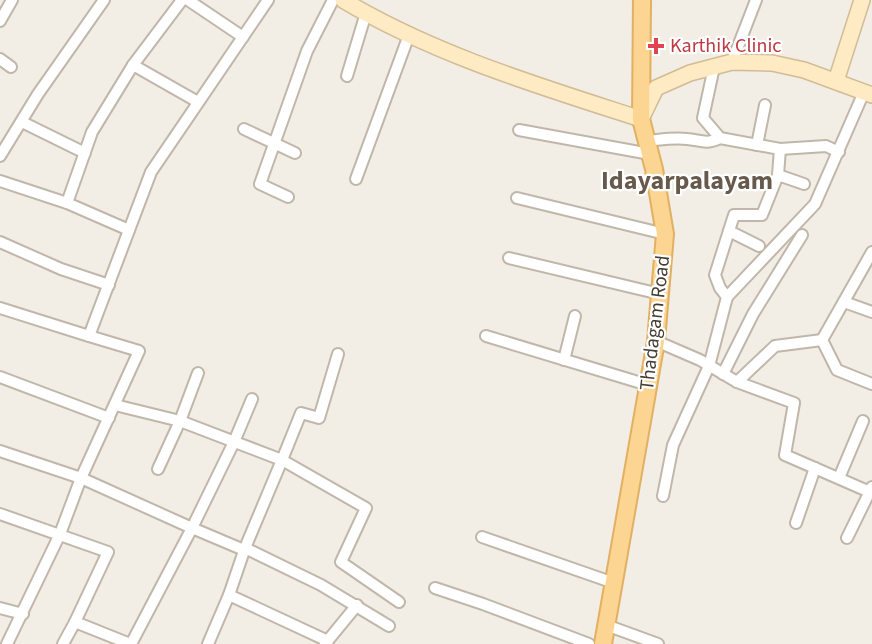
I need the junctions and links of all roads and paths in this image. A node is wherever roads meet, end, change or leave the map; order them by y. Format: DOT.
graph roads {
  1 [pos="12,0"];
  2 [pos="104,0"];
  3 [pos="182,0"];
  4 [pos="188,0"];
  5 [pos="268,0"];
  6 [pos="333,0"];
  7 [pos="343,0"];
  8 [pos="642,0"];
  9 [pos="756,0"];
  10 [pos="865,4"];
  11 [pos="366,13"];
  12 [pos="0,21"];
  13 [pos="408,35"];
  14 [pos="243,37"];
  15 [pos="0,59"];
  16 [pos="732,62"];
  17 [pos="133,65"];
  18 [pos="11,67"];
  19 [pos="714,67"];
  20 [pos="347,76"];
  21 [pos="836,81"];
  22 [pos="868,93"];
  23 [pos="198,102"];
  24 [pos="765,105"];
  25 [pos="640,119"];
  26 [pos="22,122"];
  27 [pos="244,129"];
  28 [pos="519,130"];
  29 [pos="720,138"];
  30 [pos="274,143"];
  31 [pos="757,145"];
  32 [pos="648,148"];
  33 [pos="780,149"];
  34 [pos="839,152"];
  35 [pos="85,153"];
  36 [pos="295,153"];
  37 [pos="0,156"];
  38 [pos="778,175"];
  39 [pos="356,179"];
  40 [pos="0,181"];
  41 [pos="804,184"];
  42 [pos="288,197"];
  43 [pos="517,198"];
  44 [pos="67,203"];
  45 [pos="129,230"];
  46 [pos="729,231"];
  47 [pos="664,234"];
  48 [pos="802,235"];
  49 [pos="0,242"];
  50 [pos="759,246"];
  51 [pos="871,256"];
  52 [pos="509,258"];
  53 [pos="109,285"];
  54 [pos="660,294"];
  55 [pos="727,297"];
  56 [pos="844,302"];
  57 [pos="0,309"];
  58 [pos="872,312"];
  59 [pos="575,316"];
  60 [pos="89,336"];
  61 [pos="486,336"];
  62 [pos="822,340"];
  63 [pos="656,341"];
  64 [pos="339,354"];
  65 [pos="564,360"];
  66 [pos="709,366"];
  67 [pos="198,374"];
  68 [pos="723,374"];
  69 [pos="0,377"];
  70 [pos="737,382"];
  71 [pos="872,384"];
  72 [pos="648,385"];
  73 [pos="252,399"];
  74 [pos="115,405"];
  75 [pos="109,418"];
  76 [pos="863,421"];
  77 [pos="180,422"];
  78 [pos="234,442"];
  79 [pos="0,451"];
  80 [pos="282,460"];
  81 [pos="815,468"];
  82 [pos="158,469"];
  83 [pos="81,478"];
  84 [pos="839,478"];
  85 [pos="871,490"];
  86 [pos="663,496"];
  87 [pos="0,514"];
  88 [pos="796,523"];
  89 [pos="192,528"];
  90 [pos="60,534"];
  91 [pos="482,537"];
  92 [pos="847,538"];
  93 [pos="244,549"];
  94 [pos="614,583"];
  95 [pos="435,588"];
  96 [pos="229,595"];
  97 [pos="399,602"];
  98 [pos="357,605"];
  99 [pos="0,608"];
  100 [pos="23,614"];
  101 [pos="75,622"];
  102 [pos="389,626"];
  103 [pos="606,626"];
  104 [pos="327,642"];
  105 [pos="8,644"];
  106 [pos="63,644"];
  107 [pos="130,644"];
  108 [pos="208,644"];
  109 [pos="589,644"];
  110 [pos="603,644"];
  111 [pos="658,644"];
  1 -- 12 [label="street"];
  2 -- 26 [label="street"];
  3 -- 17 [label="street"];
  4 -- 14 [label="street"];
  5 -- 14 [label="street"];
  6 -- 30 [label="street"];
  7 -- 11 [label="main road"];
  8 -- 25 [label="main road, Thadagam Road"];
  9 -- 16 [label="street"];
  10 -- 21 [label="main road"];
  11 -- 13 [label="main road"];
  11 -- 20 [label="street"];
  13 -- 25 [label="main road"];
  13 -- 39 [label="street"];
  14 -- 23 [label="street"];
  15 -- 18 [label="street"];
  16 -- 19 [label="main road"];
  16 -- 21 [label="main road"];
  17 -- 23 [label="street"];
  17 -- 35 [label="street"];
  19 -- 25 [label="main road"];
  19 -- 29 [label="street"];
  21 -- 22 [label="main road"];
  22 -- 34 [label="street"];
  23 -- 45 [label="street"];
  24 -- 31 [label="street"];
  25 -- 32 [label="main road, Thadagam Road"];
  26 -- 35 [label="street"];
  26 -- 37 [label="street"];
  27 -- 30 [label="street"];
  28 -- 32 [label="street"];
  29 -- 31 [label="street"];
  29 -- 32 [label="street"];
  30 -- 36 [label="street"];
  30 -- 42 [label="street"];
  31 -- 33 [label="street"];
  32 -- 47 [label="main road, Thadagam Road"];
  33 -- 34 [label="street"];
  33 -- 38 [label="street"];
  34 -- 55 [label="street"];
  35 -- 44 [label="street"];
  38 -- 41 [label="street"];
  38 -- 46 [label="street"];
  40 -- 44 [label="street"];
  43 -- 47 [label="street"];
  44 -- 45 [label="street"];
  45 -- 53 [label="street"];
  46 -- 50 [label="street"];
  46 -- 55 [label="street"];
  47 -- 54 [label="main road, Thadagam Road"];
  48 -- 68 [label="street"];
  49 -- 53 [label="street"];
  51 -- 56 [label="street"];
  52 -- 54 [label="street"];
  53 -- 60 [label="street"];
  54 -- 63 [label="main road, Thadagam Road"];
  55 -- 66 [label="street"];
  56 -- 58 [label="street"];
  56 -- 62 [label="street"];
  57 -- 60 [label="street"];
  59 -- 65 [label="street"];
  60 -- 74 [label="street"];
  61 -- 65 [label="street"];
  62 -- 70 [label="street"];
  62 -- 71 [label="street"];
  63 -- 66 [label="street"];
  63 -- 72 [label="main road, Thadagam Road"];
  64 -- 80 [label="street"];
  65 -- 72 [label="street"];
  66 -- 68 [label="street"];
  66 -- 86 [label="street"];
  67 -- 77 [label="street"];
  68 -- 70 [label="street"];
  69 -- 75 [label="street"];
  70 -- 81 [label="street"];
  72 -- 94 [label="main road, Thadagam Road"];
  73 -- 78 [label="street"];
  74 -- 75 [label="street"];
  74 -- 77 [label="street"];
  75 -- 83 [label="street"];
  76 -- 84 [label="street"];
  77 -- 78 [label="street"];
  77 -- 82 [label="street"];
  78 -- 80 [label="street"];
  78 -- 89 [label="street"];
  79 -- 83 [label="street"];
  80 -- 93 [label="street"];
  80 -- 97 [label="street"];
  81 -- 84 [label="street"];
  81 -- 88 [label="street"];
  83 -- 89 [label="street"];
  83 -- 90 [label="street"];
  84 -- 85 [label="street"];
  85 -- 92 [label="street"];
  87 -- 90 [label="street"];
  89 -- 93 [label="street"];
  89 -- 107 [label="street"];
  90 -- 100 [label="street"];
  90 -- 101 [label="street"];
  91 -- 94 [label="street"];
  93 -- 96 [label="street"];
  93 -- 98 [label="street"];
  94 -- 103 [label="main road, Thadagam Road"];
  95 -- 109 [label="street"];
  96 -- 104 [label="street"];
  96 -- 108 [label="street"];
  98 -- 102 [label="street"];
  98 -- 104 [label="street"];
  99 -- 100 [label="street"];
  100 -- 105 [label="street"];
  101 -- 106 [label="street"];
  101 -- 107 [label="street"];
  103 -- 110 [label="main road, Thadagam Road"];
  103 -- 111 [label="street"];
}
